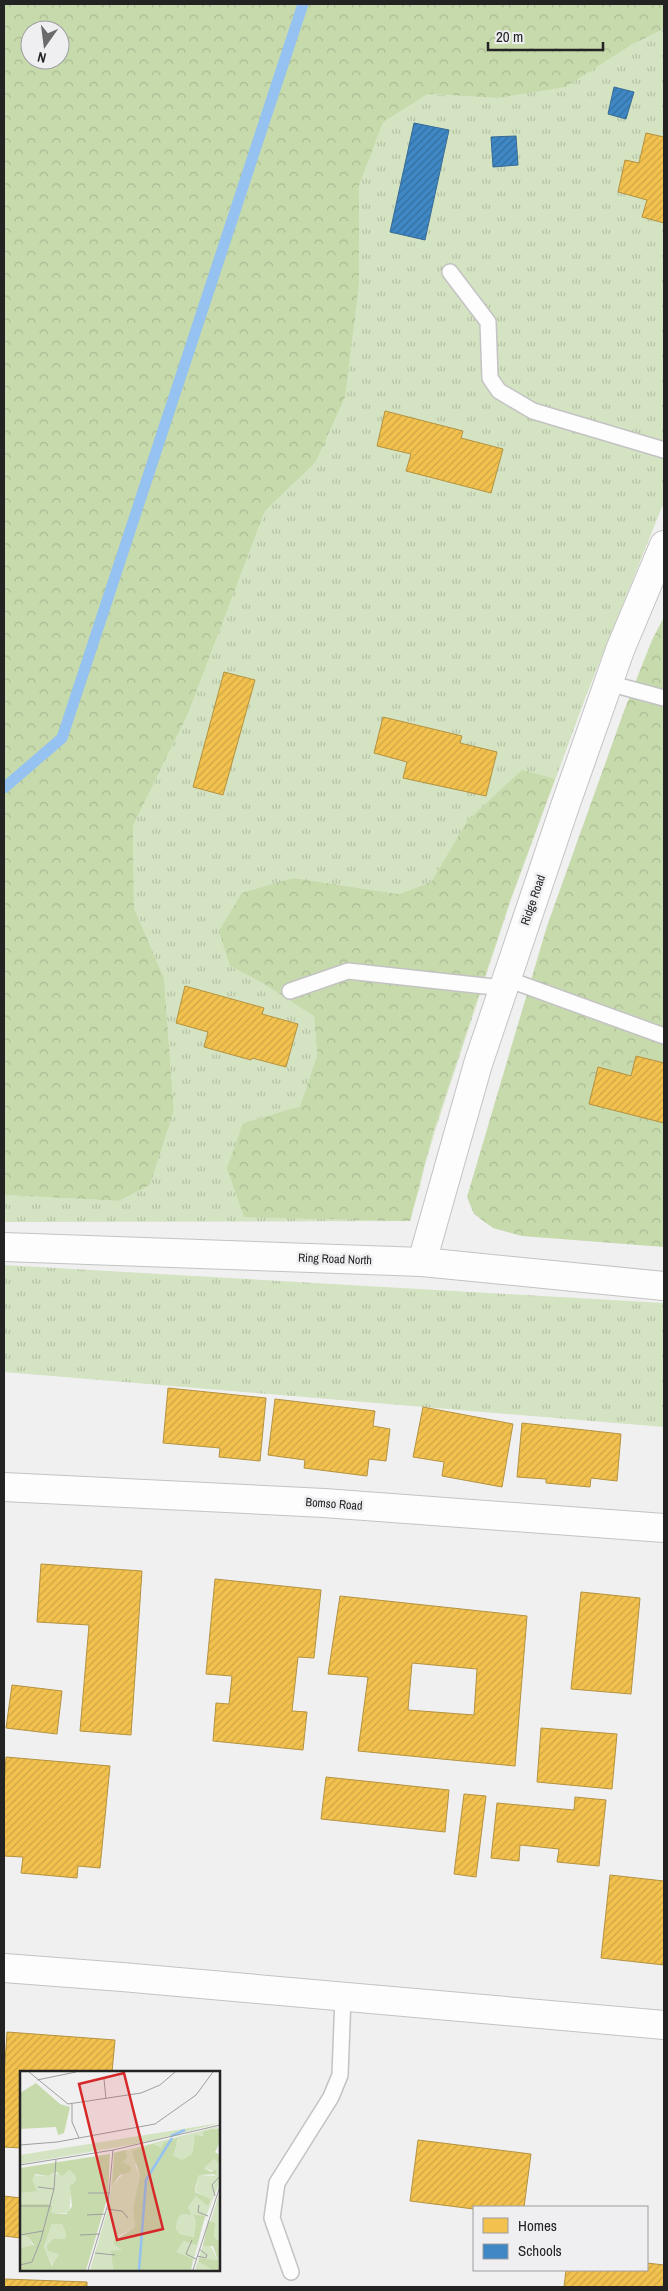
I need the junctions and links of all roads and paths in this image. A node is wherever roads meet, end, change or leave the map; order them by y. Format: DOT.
graph roads {
  1 [pos="450,272"];
  2 [pos="664,450"];
  3 [pos="664,545"];
  4 [pos="608,683"];
  5 [pos="664,698"];
  6 [pos="505,984"];
  7 [pos="290,991"];
  8 [pos="664,1036"];
  9 [pos="4,1247"];
  10 [pos="422,1262"];
  11 [pos="664,1286"];
  12 [pos="4,1487"];
  13 [pos="664,1528"];
  14 [pos="4,1968"];
  15 [pos="343,1996"];
  16 [pos="664,2025"];
  17 [pos="291,2272"];
  1 -- 2 [label="lane"];
  3 -- 4 [label="street, Ridge Road"];
  4 -- 5 [label="lane"];
  4 -- 6 [label="street, Ridge Road"];
  6 -- 7 [label="lane"];
  6 -- 8 [label="lane"];
  6 -- 10 [label="street, Ridge Road"];
  9 -- 10 [label="street, Ring Road North"];
  10 -- 11 [label="street, Ring Road North"];
  12 -- 13 [label="street, Bomso Road"];
  14 -- 15 [label="street"];
  15 -- 16 [label="street"];
  15 -- 17 [label="lane"];
}
